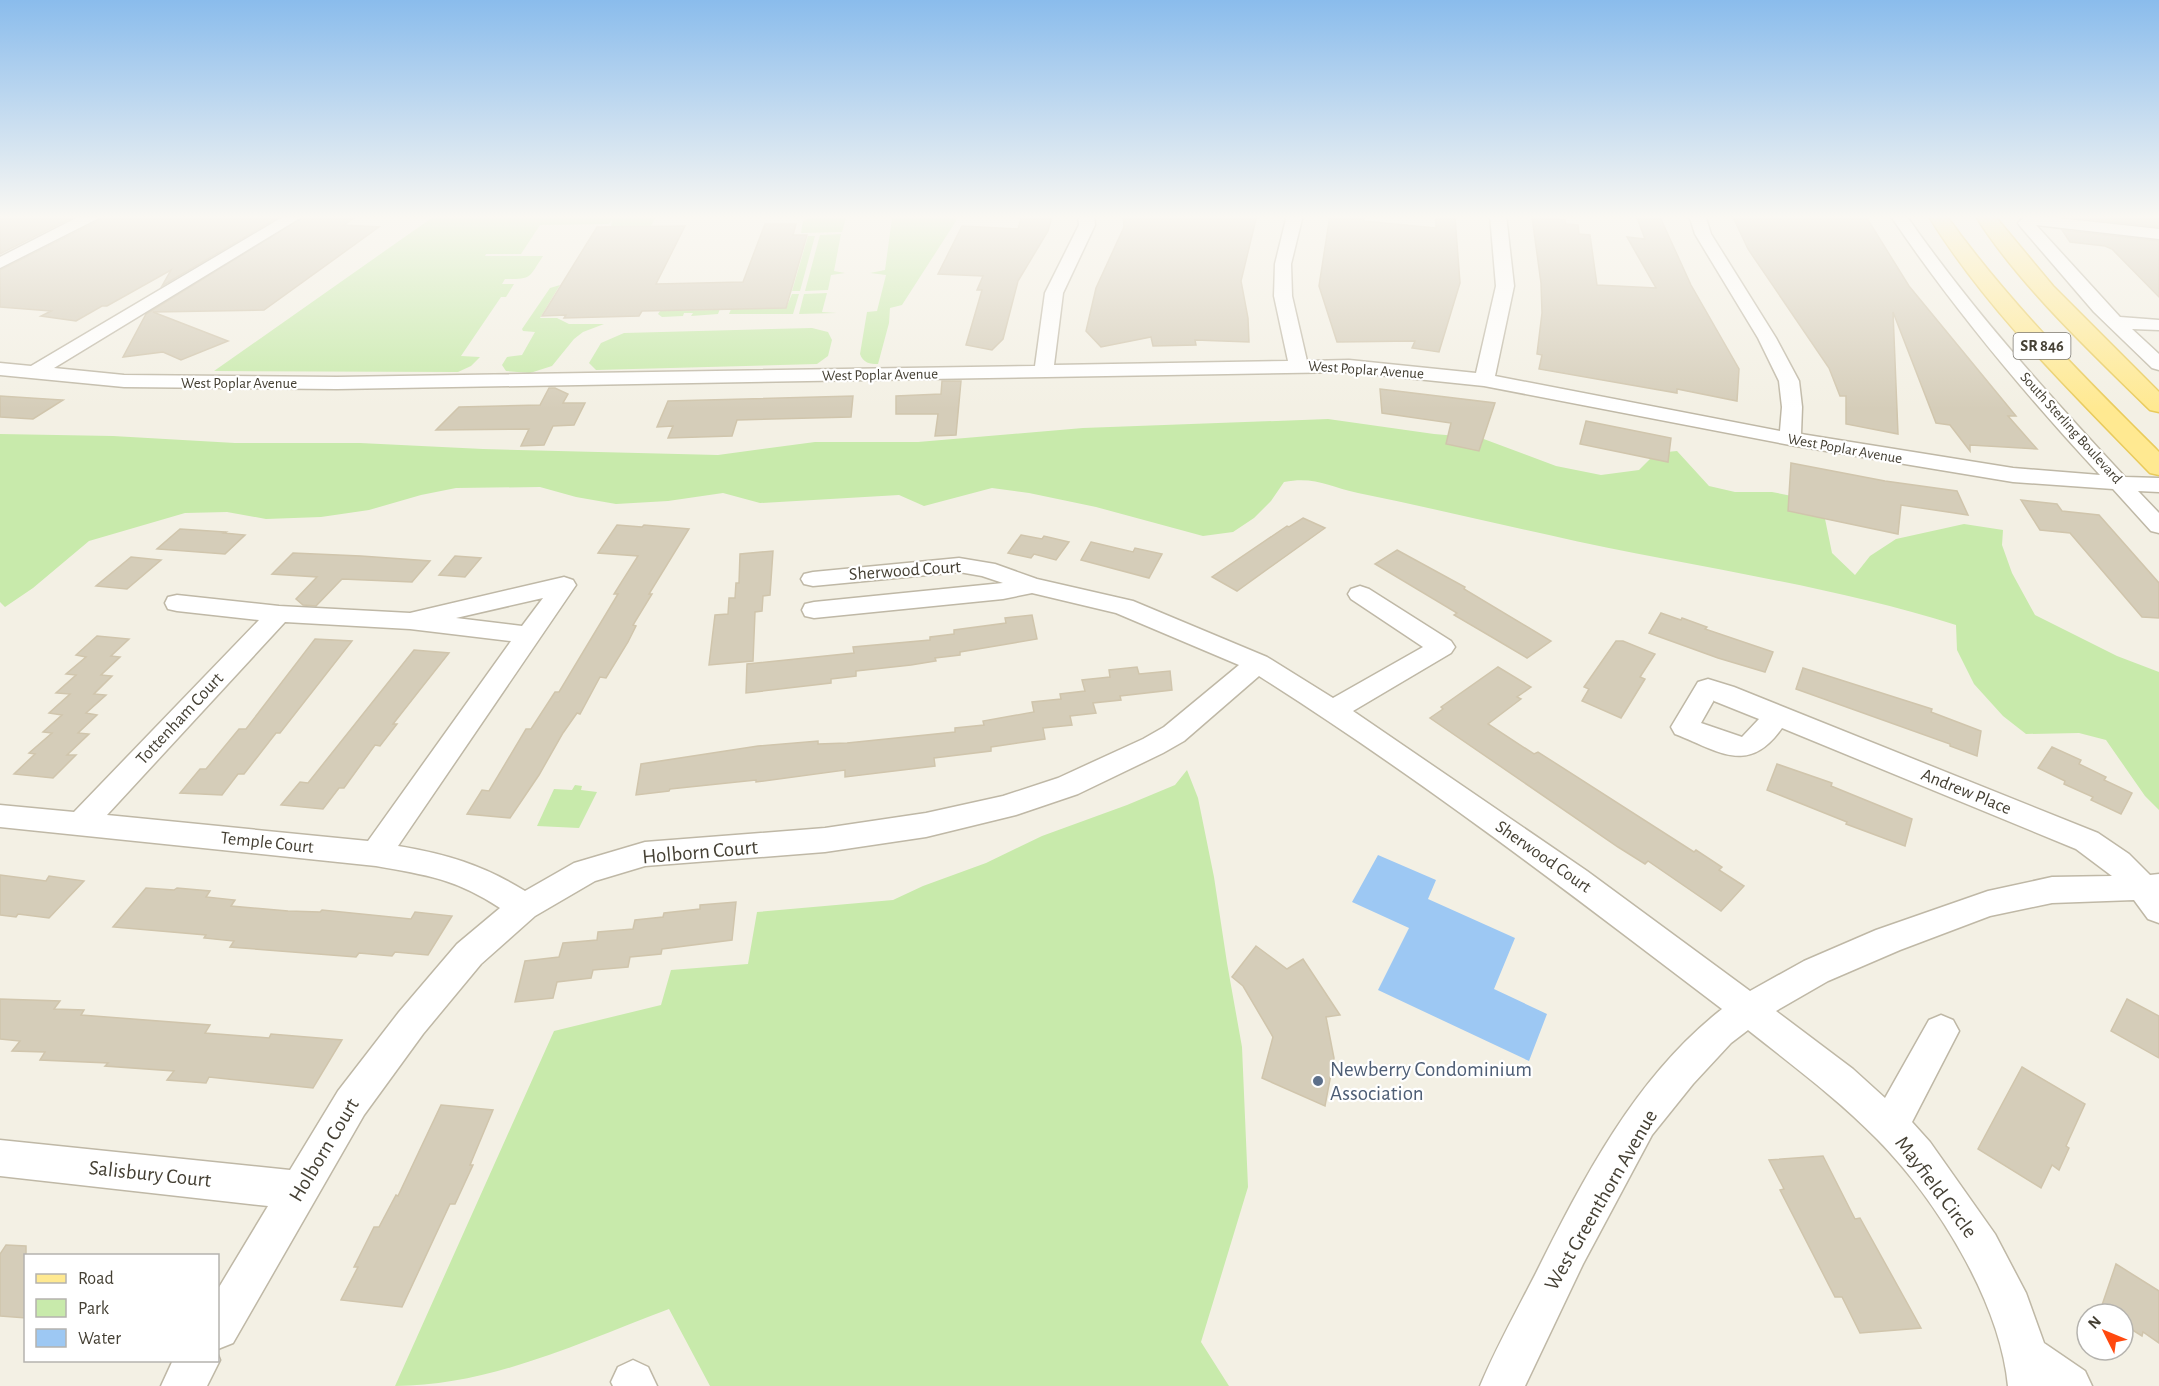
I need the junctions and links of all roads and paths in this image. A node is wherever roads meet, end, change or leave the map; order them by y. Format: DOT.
graph roads {
  1 [pos="189,280"];
  2 [pos="1060,280"];
  3 [pos="1283,280"];
  4 [pos="1504,280"];
  5 [pos="1731,280"];
  6 [pos="1943,280"];
  7 [pos="1986,280"];
  8 [pos="2035,280"];
  9 [pos="2076,280"];
  10 [pos="2115,322"];
  11 [pos="2159,325"];
  12 [pos="2159,364"];
  13 [pos="1299,366"];
  14 [pos="0,369"];
  15 [pos="1044,371"];
  16 [pos="35,372"];
  17 [pos="1484,380"];
  18 [pos="2159,405"];
  19 [pos="1790,439"];
  20 [pos="2159,467"];
  21 [pos="2119,483"];
  22 [pos="2159,485"];
  23 [pos="2159,526"];
  24 [pos="813,579"];
  25 [pos="1030,585"];
  26 [pos="1360,594"];
  27 [pos="177,603"];
  28 [pos="814,610"];
  29 [pos="279,614"];
  30 [pos="410,621"];
  31 [pos="529,635"];
  32 [pos="1258,663"];
  33 [pos="1333,711"];
  34 [pos="1776,716"];
  35 [pos="0,816"];
  36 [pos="81,824"];
  37 [pos="376,854"];
  38 [pos="2154,895"];
  39 [pos="524,907"];
  40 [pos="1748,1009"];
  41 [pos="1941,1031"];
  42 [pos="1890,1126"];
  43 [pos="0,1158"];
  44 [pos="299,1190"];
  45 [pos="219,1326"];
  46 [pos="197,1362"];
  47 [pos="2028,1371"];
  48 [pos="183,1386"];
  49 [pos="1502,1386"];
  50 [pos="2070,1386"];
  1 -- 16 [label="street"];
  2 -- 15 [label="street"];
  3 -- 13 [label="street"];
  4 -- 17 [label="street"];
  5 -- 19 [label="street"];
  6 -- 21 [label="street, South Sterling Boulevard"];
  7 -- 20 [label="main road, South Sterling Boulevard / SR 846"];
  8 -- 18 [label="main road, SR 846"];
  9 -- 10 [label="street"];
  10 -- 11 [label="street"];
  10 -- 12 [label="street"];
  13 -- 15 [label="street, West Poplar Avenue"];
  13 -- 17 [label="street, West Poplar Avenue"];
  14 -- 16 [label="street, West Poplar Avenue"];
  15 -- 16 [label="street, West Poplar Avenue"];
  17 -- 19 [label="street, West Poplar Avenue"];
  19 -- 21 [label="street, West Poplar Avenue"];
  21 -- 22 [label="street, West Poplar Avenue"];
  21 -- 23 [label="street, South Sterling Boulevard"];
  24 -- 25 [label="street, Sherwood Court"];
  25 -- 28 [label="street, Sherwood Court"];
  25 -- 32 [label="street, Sherwood Court"];
  26 -- 33 [label="street"];
  27 -- 29 [label="street"];
  29 -- 30 [label="street"];
  29 -- 36 [label="street, Tottenham Court"];
  30 -- 31 [label="street"];
  30 -- 31 [label="street"];
  31 -- 37 [label="street"];
  32 -- 33 [label="street, Sherwood Court"];
  32 -- 39 [label="street, Holborn Court"];
  33 -- 40 [label="street, Sherwood Court"];
  34 -- 38 [label="street, Andrew Place"];
  35 -- 36 [label="street, Temple Court"];
  36 -- 37 [label="street, Temple Court"];
  37 -- 39 [label="street, Temple Court"];
  38 -- 40 [label="street, West Greenthorn Avenue"];
  39 -- 44 [label="street, Holborn Court"];
  40 -- 42 [label="street, Mayfield Circle"];
  40 -- 49 [label="street, West Greenthorn Avenue"];
  41 -- 42 [label="street"];
  42 -- 47 [label="street, Mayfield Circle"];
  43 -- 44 [label="street, Salisbury Court"];
  44 -- 45 [label="street, Holborn Court"];
  46 -- 48 [label="street"];
  47 -- 50 [label="street"];
}
